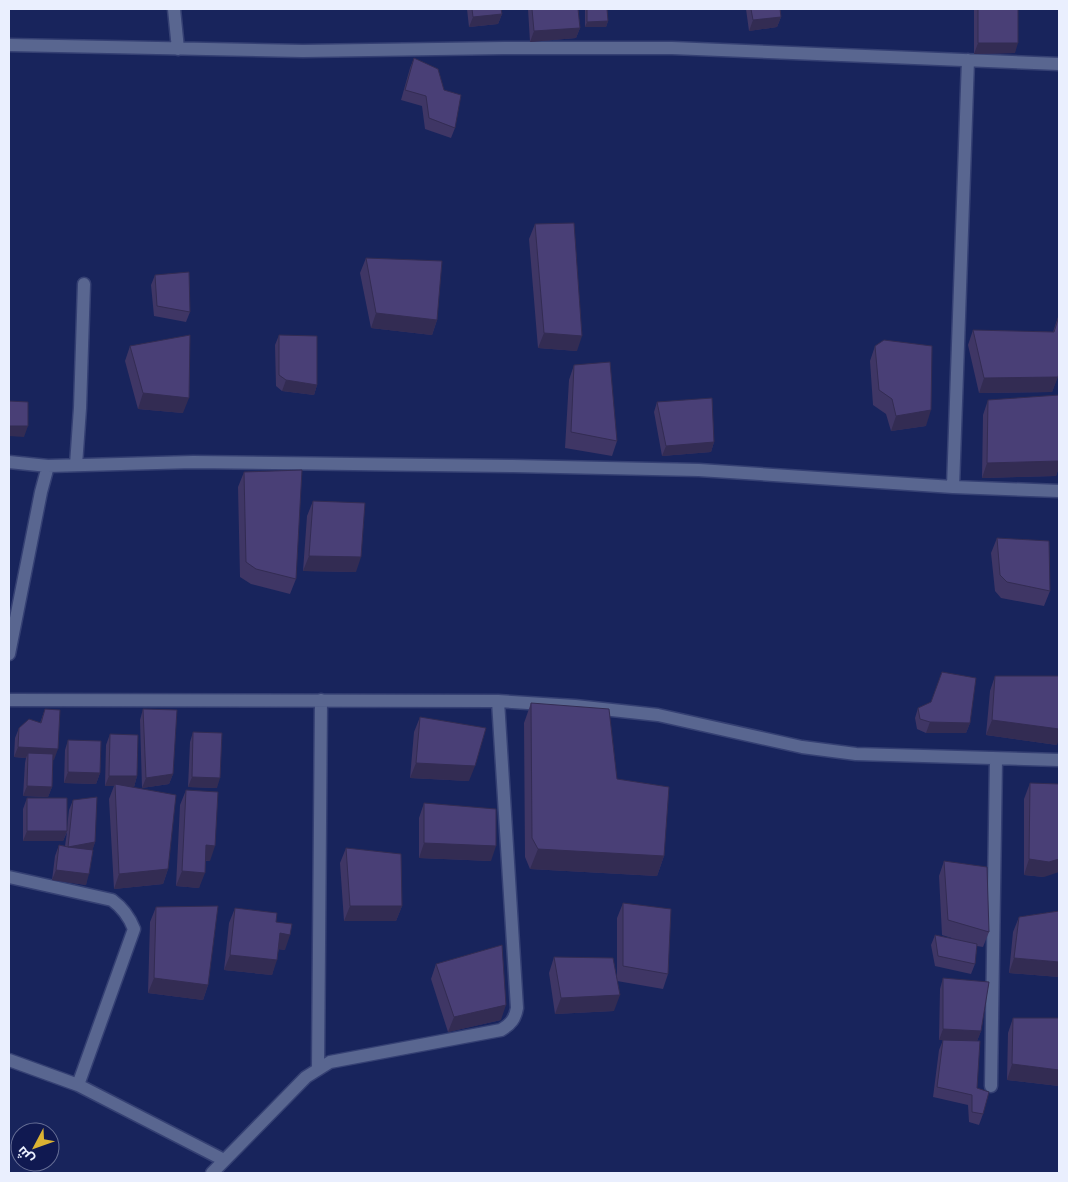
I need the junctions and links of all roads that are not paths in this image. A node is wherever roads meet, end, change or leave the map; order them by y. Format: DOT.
graph roads {
  1 [pos="174,9"];
  2 [pos="9,44"];
  3 [pos="178,48"];
  4 [pos="968,60"];
  5 [pos="1059,64"];
  6 [pos="84,284"];
  7 [pos="9,462"];
  8 [pos="76,465"];
  9 [pos="48,466"];
  10 [pos="953,486"];
  11 [pos="1059,491"];
  12 [pos="9,654"];
  13 [pos="9,700"];
  14 [pos="321,700"];
  15 [pos="498,701"];
  16 [pos="996,759"];
  17 [pos="1059,760"];
  18 [pos="9,877"];
  19 [pos="9,1060"];
  20 [pos="318,1068"];
  21 [pos="78,1085"];
  22 [pos="991,1086"];
  23 [pos="224,1160"];
  24 [pos="212,1173"];
  1 -- 3 [label="street"];
  2 -- 3 [label="street"];
  3 -- 4 [label="street"];
  4 -- 5 [label="street"];
  4 -- 10 [label="street"];
  6 -- 8 [label="street"];
  7 -- 9 [label="street"];
  8 -- 9 [label="street"];
  8 -- 10 [label="street"];
  9 -- 12 [label="street"];
  10 -- 11 [label="street"];
  13 -- 14 [label="street"];
  14 -- 15 [label="street"];
  14 -- 20 [label="street"];
  15 -- 16 [label="street"];
  15 -- 20 [label="street"];
  16 -- 17 [label="street"];
  16 -- 22 [label="street"];
  18 -- 21 [label="street"];
  19 -- 21 [label="street"];
  20 -- 23 [label="street"];
  21 -- 23 [label="street"];
  23 -- 24 [label="street"];
}
